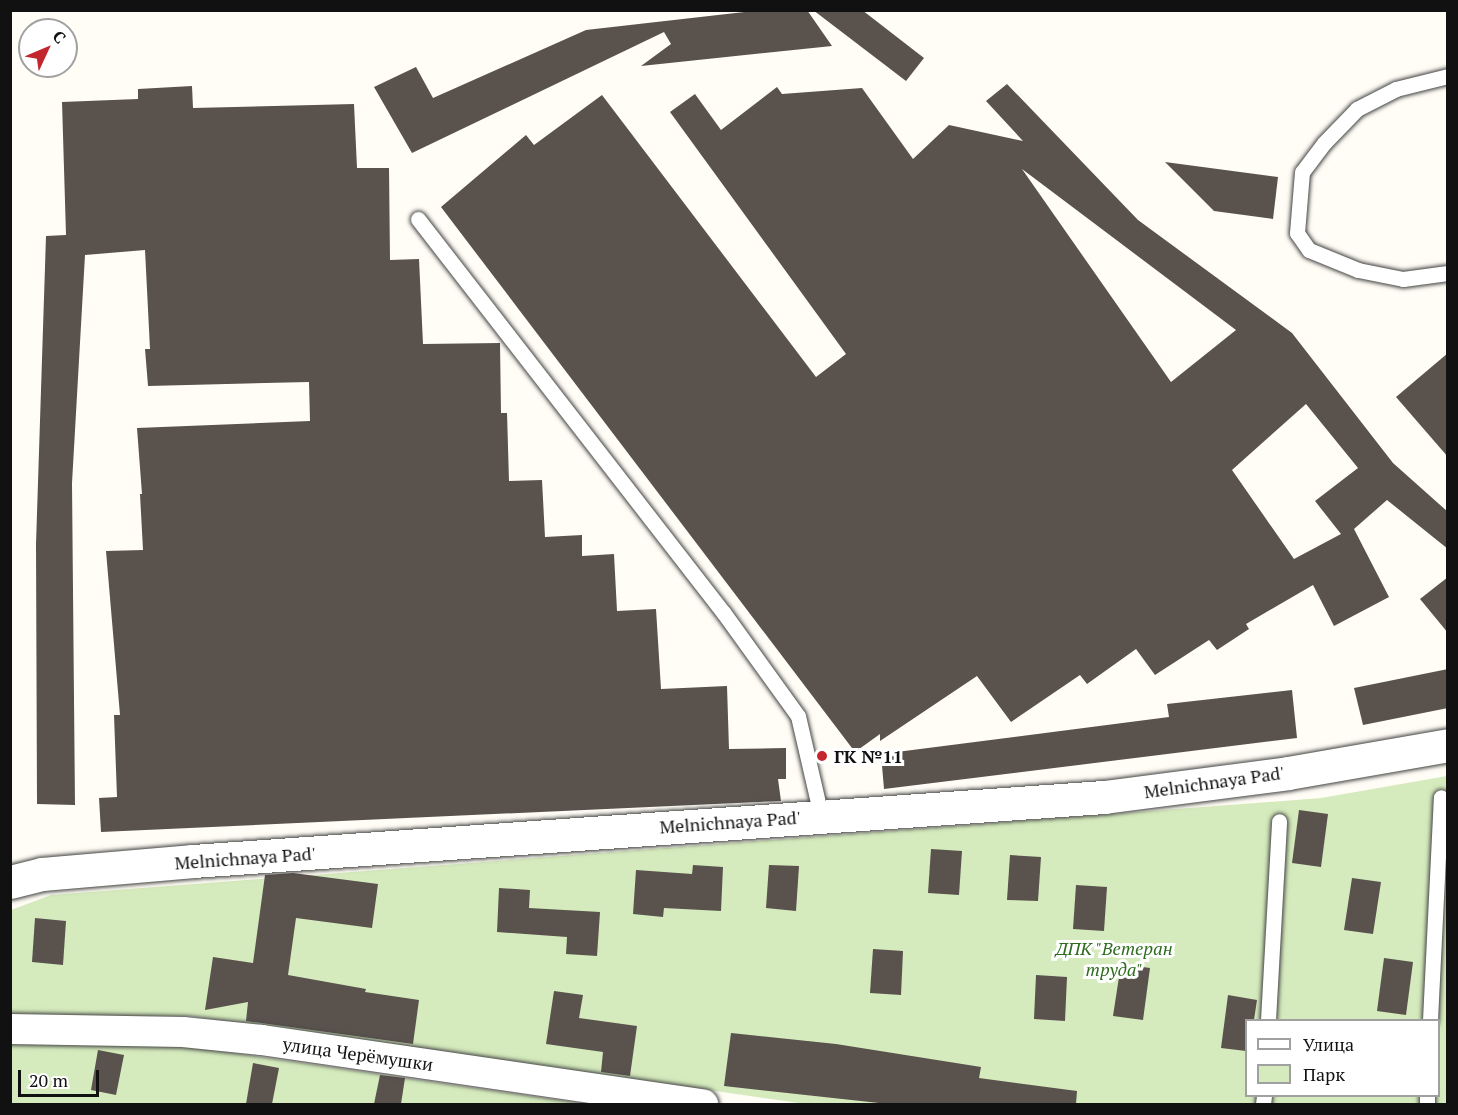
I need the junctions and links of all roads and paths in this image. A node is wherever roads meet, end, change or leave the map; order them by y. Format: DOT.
graph roads {
  1 [pos="1448,76"];
  2 [pos="418,219"];
  3 [pos="1448,273"];
  4 [pos="1448,745"];
  5 [pos="1441,797"];
  6 [pos="821,816"];
  7 [pos="1280,821"];
  8 [pos="10,882"];
  9 [pos="1268,1019"];
  10 [pos="1430,1019"];
  11 [pos="10,1029"];
  12 [pos="703,1104"];
  1 -- 3 [label="lane"];
  2 -- 6 [label="lane"];
  4 -- 6 [label="street, Melnichnaya Pad'"];
  5 -- 10 [label="lane"];
  6 -- 8 [label="street, Melnichnaya Pad'"];
  7 -- 9 [label="lane"];
  11 -- 12 [label="street, улица Черёмушки"];
}
